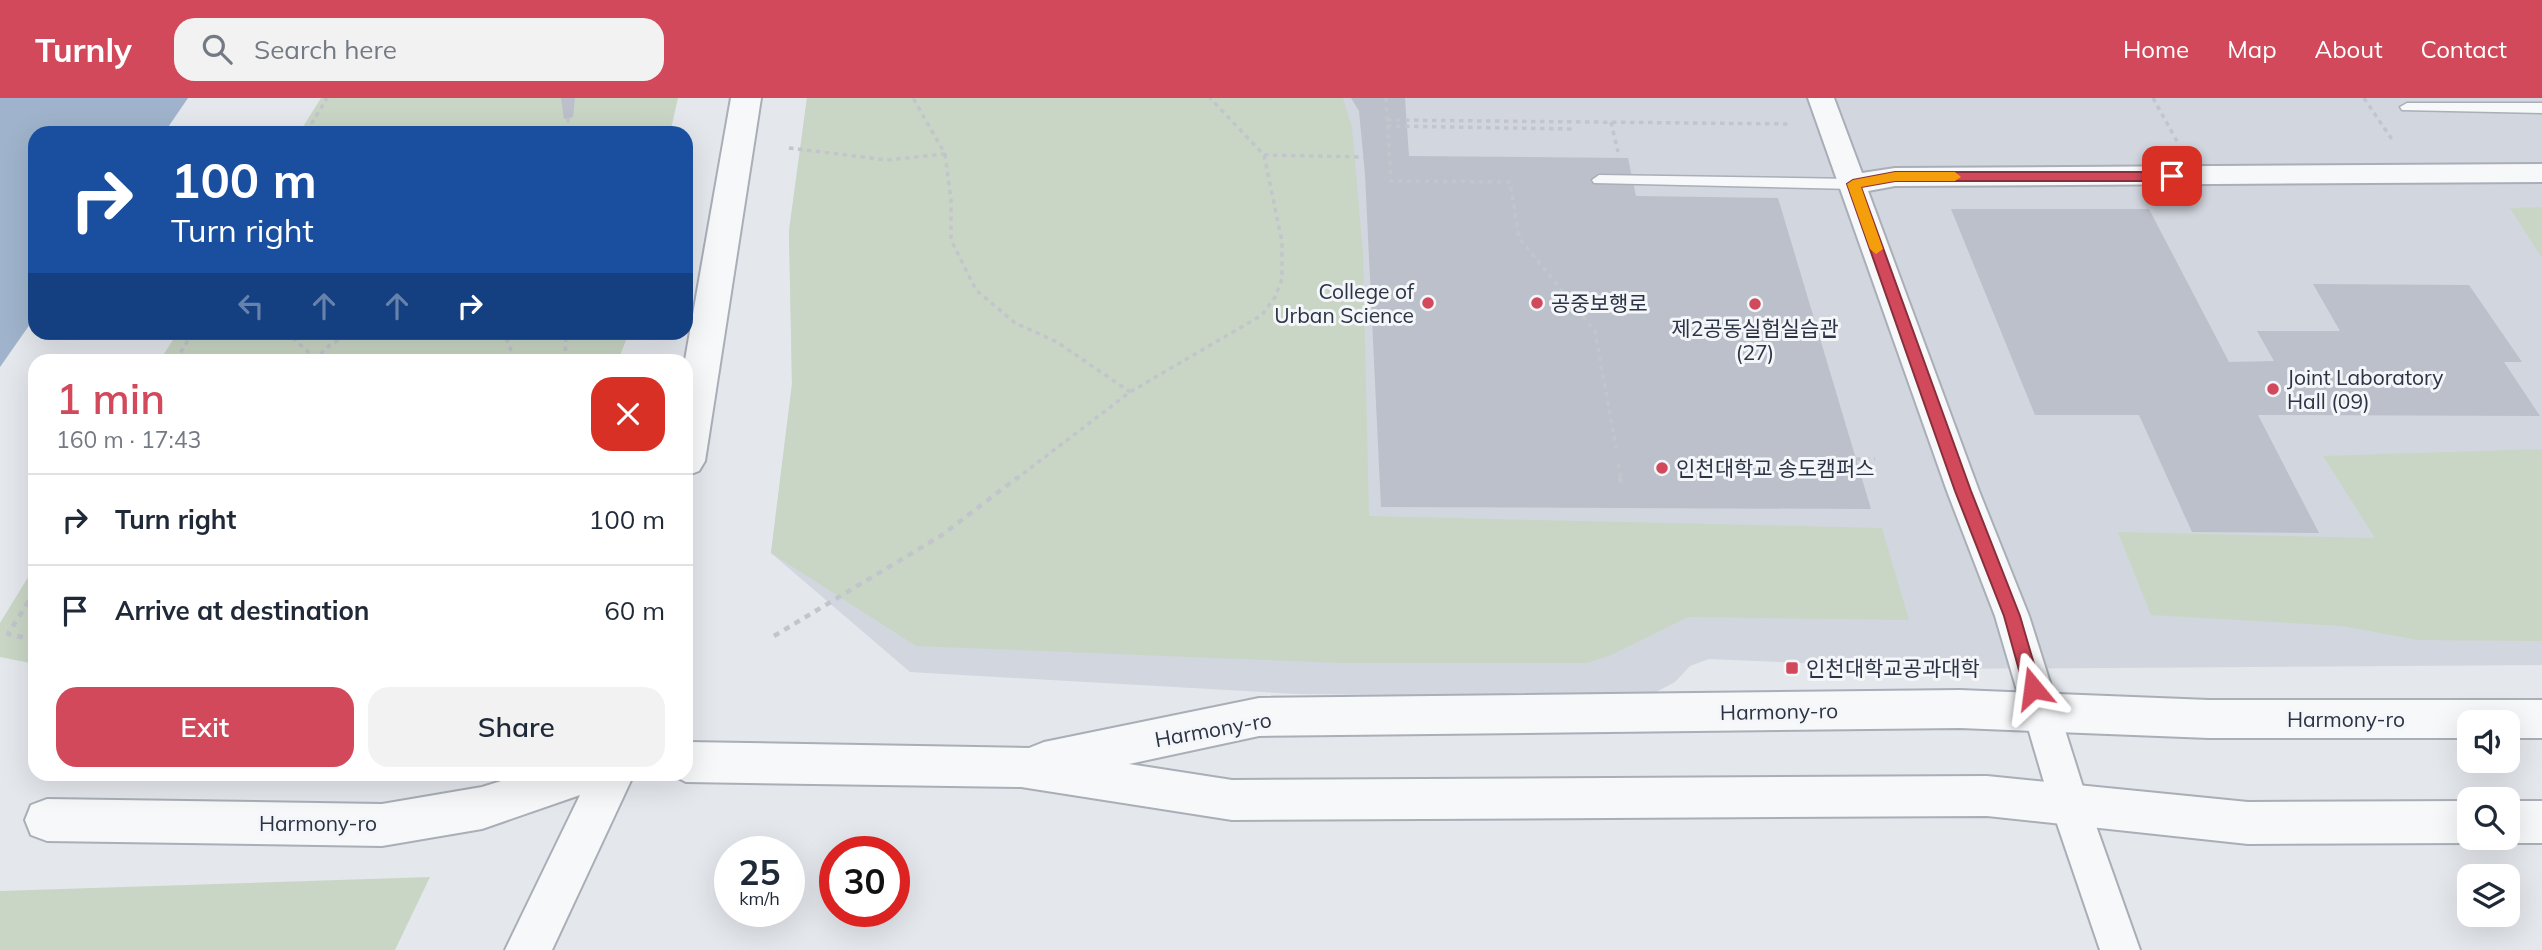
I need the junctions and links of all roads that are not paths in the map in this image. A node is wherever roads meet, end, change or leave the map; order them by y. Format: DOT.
graph roads {
  1 [pos="746,98"];
  2 [pos="1821,98"];
  3 [pos="2407,107"];
  4 [pos="2542,108"];
  5 [pos="2542,173"];
  6 [pos="1599,180"];
  7 [pos="1853,184"];
  8 [pos="693,419"];
  9 [pos="2040,712"];
  10 [pos="2542,719"];
  11 [pos="693,762"];
  12 [pos="1021,767"];
  13 [pos="561,781"];
  14 [pos="609,781"];
  15 [pos="2070,806"];
  16 [pos="47,820"];
  17 [pos="2457,822"];
  18 [pos="2520,822"];
  19 [pos="2542,822"];
  20 [pos="528,950"];
  21 [pos="2120,950"];
  1 -- 8 [label="street"];
  2 -- 7 [label="street"];
  3 -- 4 [label="lane"];
  5 -- 7 [label="street"];
  6 -- 7 [label="lane"];
  7 -- 9 [label="street"];
  9 -- 10 [label="street, Harmony-ro"];
  9 -- 12 [label="street, Harmony-ro"];
  9 -- 15 [label="street"];
  11 -- 12 [label="street, Harmony-ro"];
  12 -- 15 [label="street, Harmony-ro"];
  13 -- 16 [label="street, Harmony-ro"];
  14 -- 20 [label="street"];
  15 -- 17 [label="street, Harmony-ro"];
  15 -- 21 [label="street"];
  18 -- 19 [label="street"];
}
